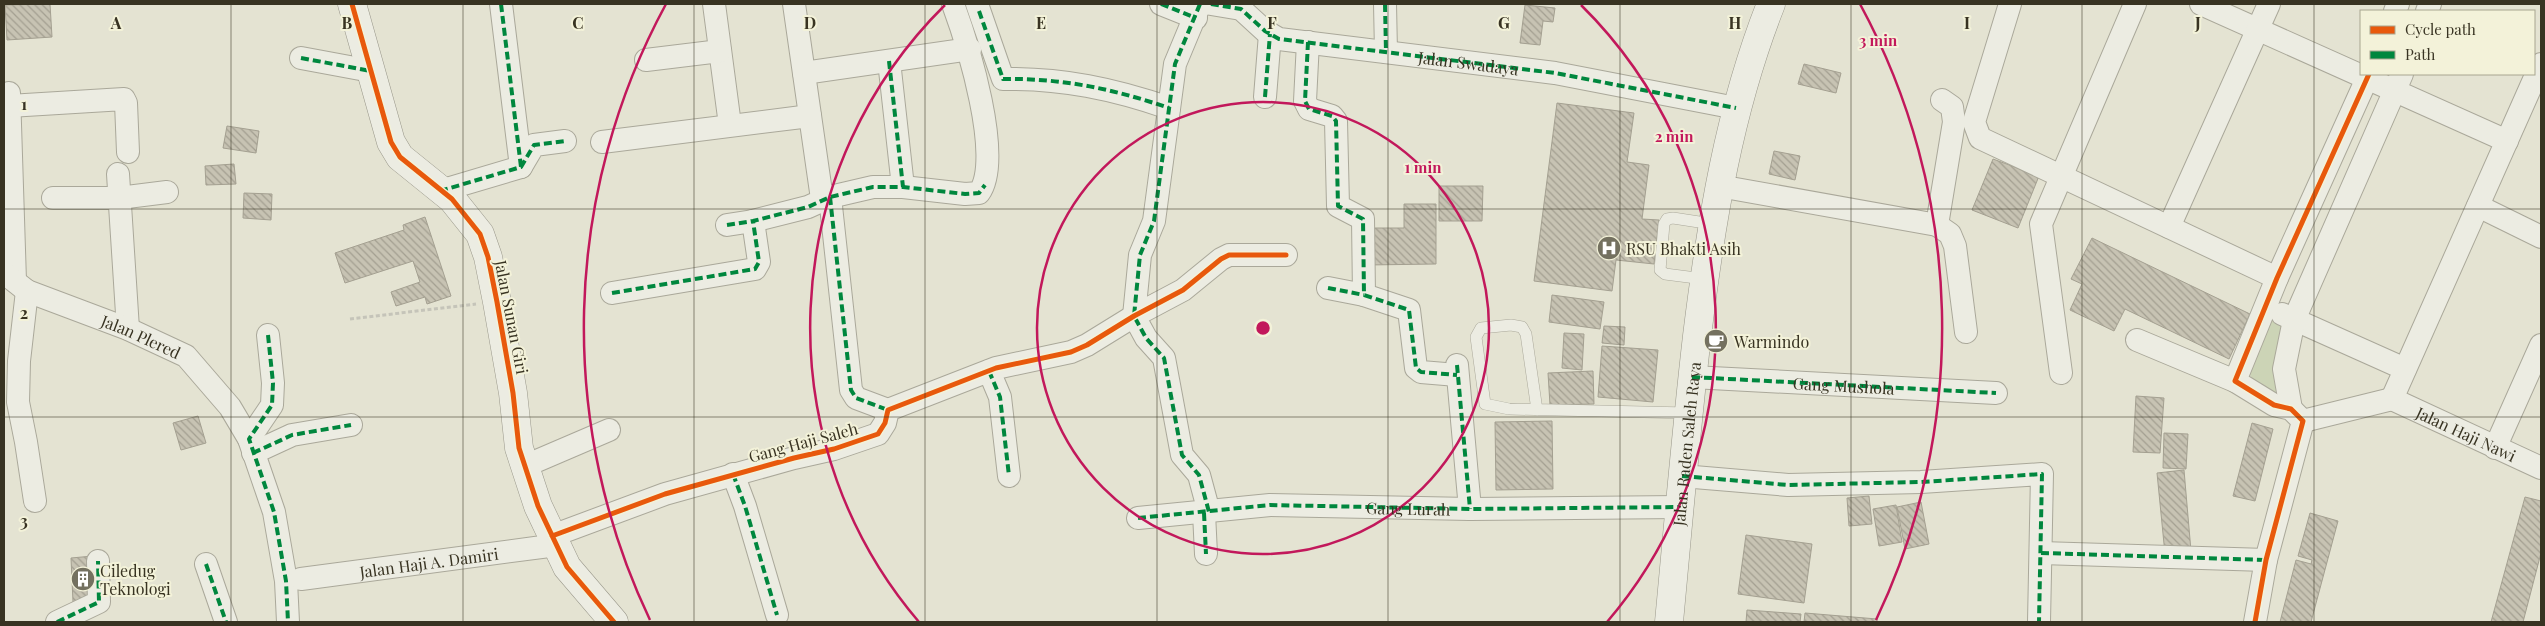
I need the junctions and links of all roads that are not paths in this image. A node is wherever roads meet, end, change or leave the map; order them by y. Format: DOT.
graph roads {
  1 [pos="352,4"];
  2 [pos="501,4"];
  3 [pos="714,4"];
  4 [pos="794,4"];
  5 [pos="953,4"];
  6 [pos="977,4"];
  7 [pos="1161,4"];
  8 [pos="1385,4"];
  9 [pos="1771,4"];
  10 [pos="2010,4"];
  11 [pos="2135,4"];
  12 [pos="2201,4"];
  13 [pos="2269,4"];
  14 [pos="1242,6"];
  15 [pos="1202,8"];
  16 [pos="2257,29"];
  17 [pos="1270,34"];
  18 [pos="1308,42"];
  19 [pos="970,49"];
  20 [pos="720,51"];
  21 [pos="1386,52"];
  22 [pos="301,58"];
  23 [pos="646,60"];
  24 [pos="889,61"];
  25 [pos="2541,64"];
  26 [pos="371,71"];
  27 [pos="804,73"];
  28 [pos="2360,73"];
  29 [pos="2368,76"];
  30 [pos="2398,82"];
  31 [pos="1265,97"];
  32 [pos="1942,100"];
  33 [pos="2533,105"];
  34 [pos="1169,108"];
  35 [pos="1736,108"];
  36 [pos="810,116"];
  37 [pos="730,125"];
  38 [pos="2507,140"];
  39 [pos="565,141"];
  40 [pos="602,142"];
  41 [pos="128,152"];
  42 [pos="521,167"];
  43 [pos="118,174"];
  44 [pos="2061,175"];
  45 [pos="1719,186"];
  46 [pos="903,187"];
  47 [pos="440,191"];
  48 [pos="167,192"];
  49 [pos="53,198"];
  50 [pos="119,198"];
  51 [pos="826,198"];
  52 [pos="2478,206"];
  53 [pos="753,221"];
  54 [pos="1712,224"];
  55 [pos="727,225"];
  56 [pos="1937,225"];
  57 [pos="2169,226"];
  58 [pos="2541,237"];
  59 [pos="1286,255"];
  60 [pos="2277,278"];
  61 [pos="1704,279"];
  62 [pos="15,282"];
  63 [pos="1328,288"];
  64 [pos="612,293"];
  65 [pos="1364,295"];
  66 [pos="2265,306"];
  67 [pos="1134,316"];
  68 [pos="2294,320"];
  69 [pos="128,329"];
  70 [pos="1966,332"];
  71 [pos="268,335"];
  72 [pos="2137,340"];
  73 [pos="2541,345"];
  74 [pos="2405,369"];
  75 [pos="989,371"];
  76 [pos="2061,373"];
  77 [pos="1692,377"];
  78 [pos="2235,380"];
  79 [pos="1996,392"];
  80 [pos="2392,399"];
  81 [pos="888,410"];
  82 [pos="1536,410"];
  83 [pos="1688,413"];
  84 [pos="2297,415"];
  85 [pos="351,425"];
  86 [pos="609,430"];
  87 [pos="251,446"];
  88 [pos="2495,448"];
  89 [pos="525,466"];
  90 [pos="2541,468"];
  91 [pos="733,474"];
  92 [pos="1009,476"];
  93 [pos="1682,476"];
  94 [pos="35,501"];
  95 [pos="1679,507"];
  96 [pos="1470,509"];
  97 [pos="1206,512"];
  98 [pos="1138,518"];
  99 [pos="554,540"];
  100 [pos="2041,553"];
  101 [pos="1206,554"];
  102 [pos="2266,560"];
  103 [pos="98,561"];
  104 [pos="206,564"];
  105 [pos="302,579"];
  106 [pos="776,615"];
  107 [pos="57,622"];
  108 [pos="226,622"];
  109 [pos="288,622"];
  110 [pos="614,622"];
  111 [pos="1669,622"];
  112 [pos="2039,622"];
  113 [pos="2255,622"];
  1 -- 26 [label="street, Jalan Sunan Giri"];
  2 -- 42 [label="street"];
  3 -- 20 [label="street"];
  4 -- 27 [label="street"];
  5 -- 19 [label="street"];
  6 -- 34 [label="street"];
  7 -- 15 [label="street, Jalan Swadaya"];
  8 -- 21 [label="street"];
  9 -- 35 [label="street, Jalan Raden Saleh Raya"];
  10 -- 44 [label="street"];
  11 -- 44 [label="street"];
  12 -- 16 [label="street"];
  13 -- 16 [label="street"];
  14 -- 15 [label="street, Jalan Swadaya"];
  14 -- 17 [label="street, Jalan Swadaya"];
  15 -- 34 [label="street"];
  16 -- 28 [label="street"];
  16 -- 57 [label="street"];
  17 -- 18 [label="street, Jalan Swadaya"];
  17 -- 31 [label="street"];
  18 -- 21 [label="street, Jalan Swadaya"];
  18 -- 65 [label="street"];
  19 -- 24 [label="street"];
  19 -- 46 [label="street"];
  20 -- 23 [label="street"];
  20 -- 37 [label="street"];
  21 -- 35 [label="street, Jalan Swadaya"];
  22 -- 26 [label="street"];
  24 -- 27 [label="street"];
  24 -- 46 [label="street"];
  25 -- 33 [label="street"];
  26 -- 47 [label="street, Jalan Sunan Giri"];
  27 -- 36 [label="street"];
  29 -- 30 [label="street"];
  29 -- 60 [label="street"];
  30 -- 38 [label="street"];
  30 -- 68 [label="street"];
  32 -- 56 [label="street"];
  33 -- 38 [label="street"];
  34 -- 67 [label="street"];
  35 -- 45 [label="street, Jalan Raden Saleh Raya"];
  36 -- 37 [label="street"];
  36 -- 51 [label="street"];
  37 -- 40 [label="street"];
  38 -- 52 [label="street"];
  39 -- 42 [label="street"];
  41 -- 62 [label="street"];
  42 -- 47 [label="street"];
  43 -- 50 [label="street"];
  44 -- 57 [label="street"];
  44 -- 76 [label="street"];
  45 -- 54 [label="street, Jalan Raden Saleh Raya"];
  45 -- 56 [label="street"];
  46 -- 51 [label="street"];
  47 -- 89 [label="street, Jalan Sunan Giri"];
  48 -- 50 [label="street"];
  49 -- 50 [label="street"];
  50 -- 69 [label="street"];
  51 -- 53 [label="street"];
  51 -- 81 [label="street"];
  52 -- 58 [label="street"];
  52 -- 74 [label="street"];
  53 -- 55 [label="street"];
  53 -- 64 [label="street"];
  54 -- 61 [label="street, Jalan Raden Saleh Raya"];
  54 -- 61 [label="lane"];
  56 -- 70 [label="street"];
  57 -- 60 [label="street"];
  59 -- 67 [label="street"];
  60 -- 66 [label="street"];
  61 -- 77 [label="street, Jalan Raden Saleh Raya"];
  62 -- 69 [label="street, Jalan Plered"];
  62 -- 94 [label="street"];
  63 -- 65 [label="street"];
  65 -- 96 [label="street"];
  66 -- 68 [label="street"];
  66 -- 78 [label="street"];
  67 -- 75 [label="street"];
  67 -- 97 [label="street"];
  68 -- 74 [label="street"];
  68 -- 84 [label="street"];
  69 -- 87 [label="street, Jalan Plered"];
  71 -- 87 [label="street"];
  72 -- 78 [label="street"];
  73 -- 88 [label="street"];
  74 -- 80 [label="street"];
  75 -- 81 [label="street"];
  75 -- 92 [label="street"];
  77 -- 79 [label="street, Gang Mushola"];
  77 -- 83 [label="street, Jalan Raden Saleh Raya"];
  78 -- 84 [label="street"];
  80 -- 84 [label="street"];
  80 -- 88 [label="street, Jalan Haji Nawi"];
  81 -- 91 [label="street, Gang Haji Saleh"];
  82 -- 82 [label="lane"];
  82 -- 83 [label="lane"];
  83 -- 93 [label="street, Jalan Raden Saleh Raya"];
  84 -- 102 [label="street"];
  85 -- 87 [label="street"];
  86 -- 89 [label="street"];
  87 -- 109 [label="street, Jalan Plered"];
  88 -- 90 [label="street, Jalan Haji Nawi"];
  89 -- 99 [label="street, Jalan Sunan Giri"];
  91 -- 99 [label="street, Gang Haji Saleh"];
  91 -- 106 [label="street"];
  93 -- 95 [label="street, Jalan Raden Saleh Raya"];
  93 -- 100 [label="street"];
  95 -- 96 [label="street, Gang Lurah"];
  95 -- 111 [label="street, Jalan Raden Saleh Raya"];
  96 -- 97 [label="street, Gang Lurah"];
  97 -- 98 [label="street, Gang Lurah"];
  97 -- 101 [label="street"];
  99 -- 105 [label="street, Jalan Haji A. Damiri"];
  99 -- 110 [label="street, Jalan Sunan Giri"];
  100 -- 102 [label="street"];
  100 -- 112 [label="street"];
  102 -- 113 [label="street"];
  103 -- 107 [label="street"];
  104 -- 108 [label="street"];
}
